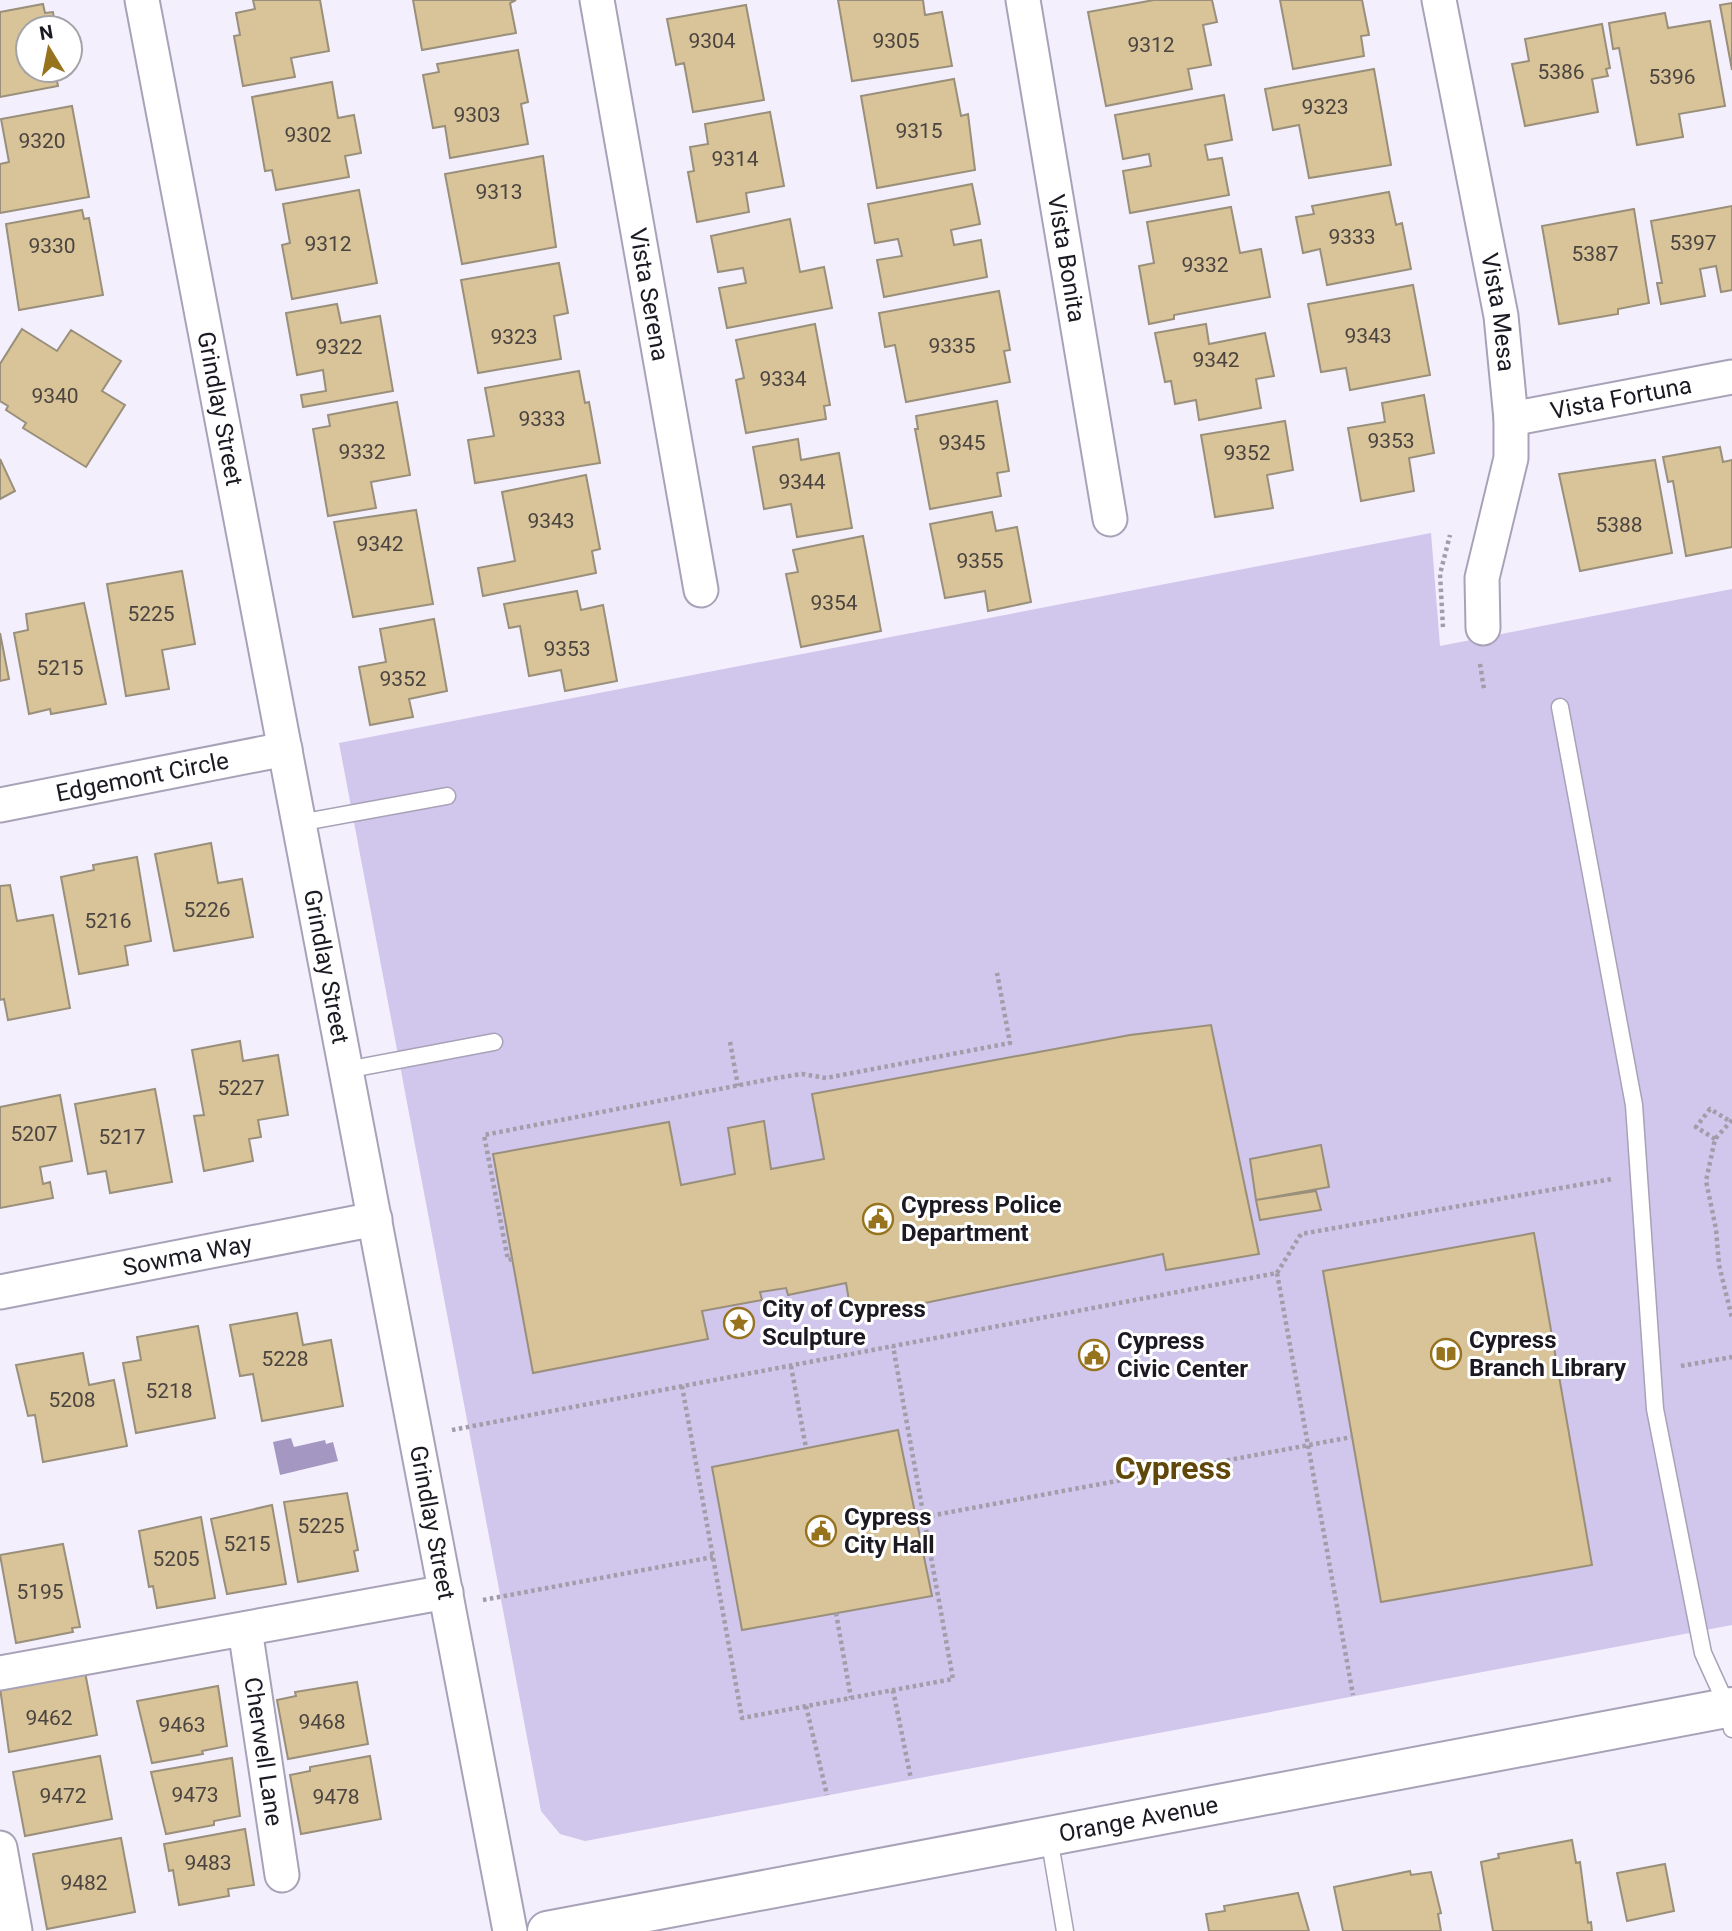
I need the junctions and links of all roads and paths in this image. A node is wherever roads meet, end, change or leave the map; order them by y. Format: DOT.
graph roads {
  1 [pos="142,0"];
  2 [pos="597,0"];
  3 [pos="1023,0"];
  4 [pos="1440,0"];
  5 [pos="1732,377"];
  6 [pos="1511,419"];
  7 [pos="1110,519"];
  8 [pos="701,590"];
  9 [pos="1483,628"];
  10 [pos="1560,707"];
  11 [pos="285,749"];
  12 [pos="447,796"];
  13 [pos="0,805"];
  14 [pos="299,823"];
  15 [pos="997,972"];
  16 [pos="494,1042"];
  17 [pos="730,1042"];
  18 [pos="346,1070"];
  19 [pos="738,1086"];
  20 [pos="1730,1120"];
  21 [pos="1715,1139"];
  22 [pos="1613,1179"];
  23 [pos="375,1219"];
  24 [pos="512,1259"];
  25 [pos="1277,1273"];
  26 [pos="0,1292"];
  27 [pos="1732,1318"];
  28 [pos="893,1346"];
  29 [pos="1732,1357"];
  30 [pos="791,1366"];
  31 [pos="1653,1370"];
  32 [pos="681,1386"];
  33 [pos="416,1436"];
  34 [pos="1352,1437"];
  35 [pos="1309,1445"];
  36 [pos="806,1448"];
  37 [pos="924,1517"];
  38 [pos="713,1557"];
  39 [pos="447,1599"];
  40 [pos="836,1613"];
  41 [pos="244,1629"];
  42 [pos="0,1673"];
  43 [pos="893,1690"];
  44 [pos="1353,1695"];
  45 [pos="851,1698"];
  46 [pos="806,1706"];
  47 [pos="1731,1714"];
  48 [pos="911,1779"];
  49 [pos="827,1795"];
  50 [pos="1049,1836"];
  51 [pos="0,1848"];
  52 [pos="282,1875"];
  53 [pos="15,1931"];
  54 [pos="510,1931"];
  55 [pos="547,1931"];
  56 [pos="1065,1931"];
  1 -- 11 [label="street, Grindlay Street"];
  2 -- 8 [label="street, Vista Serena"];
  3 -- 7 [label="street, Vista Bonita"];
  4 -- 6 [label="street, Vista Mesa"];
  5 -- 6 [label="street, Vista Fortuna"];
  6 -- 9 [label="street, Vista Mesa"];
  10 -- 31 [label="lane"];
  11 -- 13 [label="street, Edgemont Circle"];
  11 -- 14 [label="street, Grindlay Street"];
  12 -- 14 [label="lane"];
  14 -- 18 [label="street, Grindlay Street"];
  15 -- 19 [label="path"];
  16 -- 18 [label="lane"];
  17 -- 19 [label="path"];
  18 -- 23 [label="street, Grindlay Street"];
  19 -- 24 [label="path"];
  20 -- 21 [label="path"];
  20 -- 21 [label="path"];
  21 -- 27 [label="path"];
  22 -- 25 [label="path"];
  23 -- 26 [label="street, Sowma Way"];
  23 -- 33 [label="street, Grindlay Street"];
  25 -- 28 [label="path"];
  25 -- 35 [label="path"];
  28 -- 30 [label="path"];
  28 -- 37 [label="path"];
  29 -- 31 [label="path"];
  30 -- 32 [label="path"];
  30 -- 36 [label="path"];
  31 -- 47 [label="lane"];
  32 -- 33 [label="path"];
  32 -- 38 [label="path"];
  33 -- 39 [label="street, Grindlay Street"];
  34 -- 35 [label="path"];
  35 -- 37 [label="path"];
  35 -- 44 [label="path"];
  37 -- 43 [label="path"];
  38 -- 39 [label="path"];
  38 -- 46 [label="path"];
  39 -- 41 [label="street"];
  39 -- 54 [label="street, Grindlay Street"];
  40 -- 45 [label="path"];
  41 -- 42 [label="street"];
  41 -- 52 [label="street, Cherwell Lane"];
  43 -- 45 [label="path"];
  43 -- 48 [label="path"];
  45 -- 46 [label="path"];
  46 -- 49 [label="path"];
  47 -- 50 [label="main road, Orange Avenue"];
  50 -- 55 [label="main road, Orange Avenue"];
  50 -- 56 [label="lane"];
  51 -- 53 [label="street"];
}
